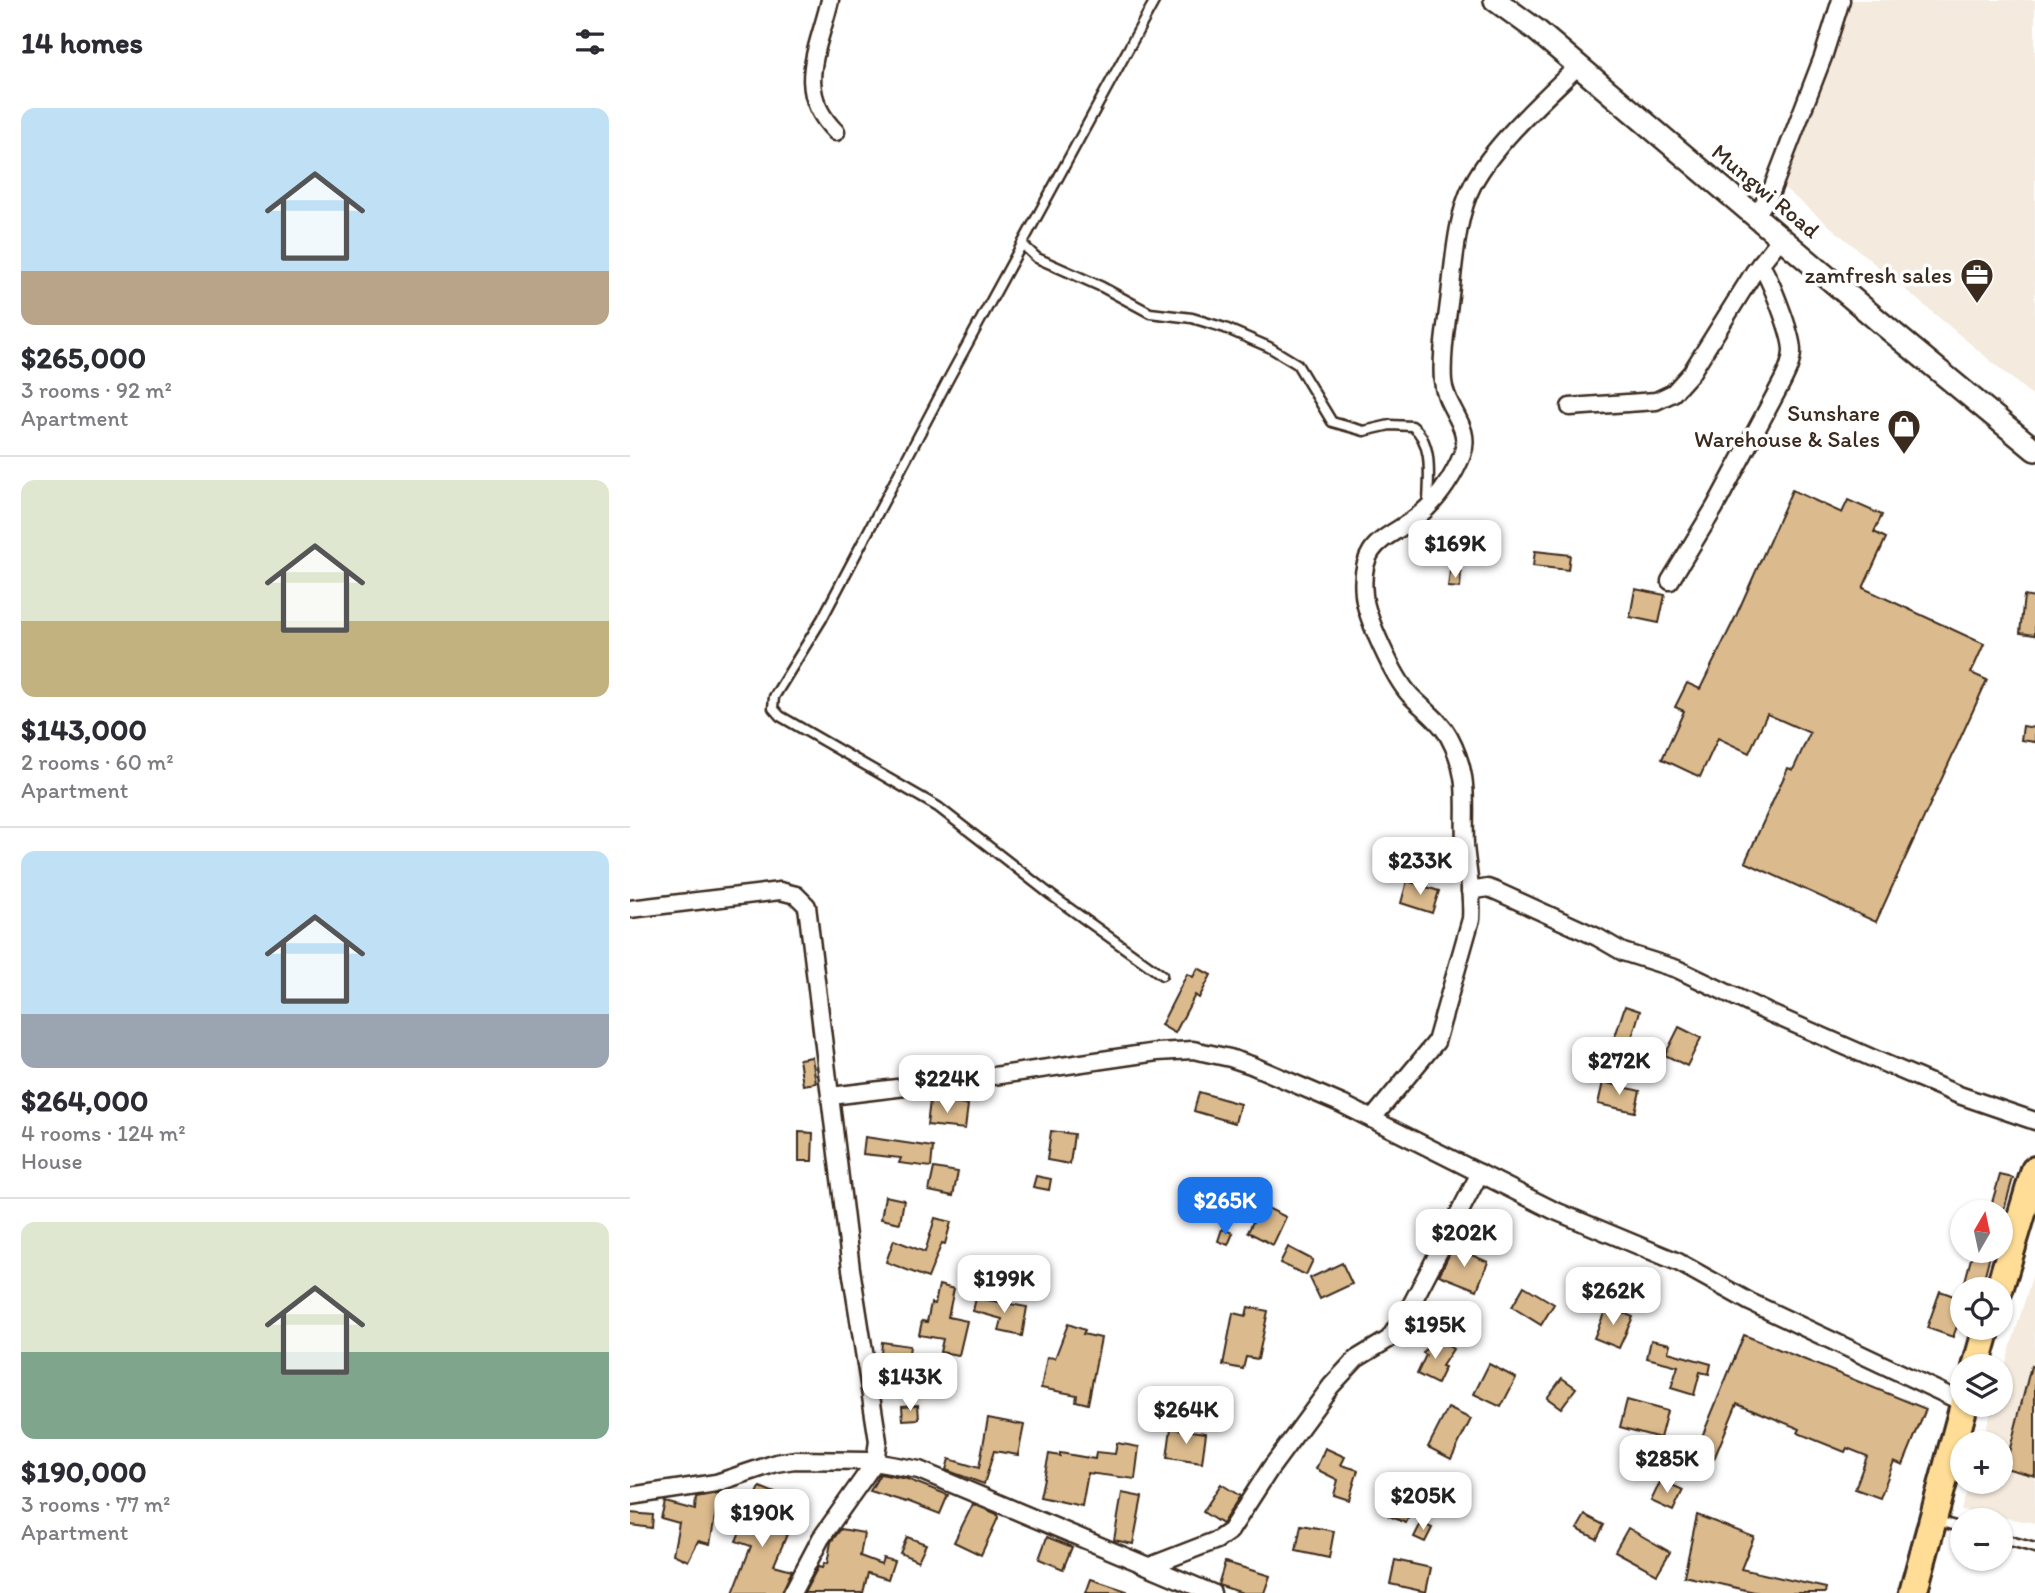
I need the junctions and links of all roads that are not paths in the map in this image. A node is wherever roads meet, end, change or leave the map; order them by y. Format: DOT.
graph roads {
  1 [pos="831,0"];
  2 [pos="1155,0"];
  3 [pos="1495,0"];
  4 [pos="1841,0"];
  5 [pos="1578,66"];
  6 [pos="836,132"];
  7 [pos="1755,217"];
  8 [pos="1781,238"];
  9 [pos="1022,244"];
  10 [pos="1760,264"];
  11 [pos="1570,407"];
  12 [pos="2035,450"];
  13 [pos="1428,508"];
  14 [pos="1670,581"];
  15 [pos="1470,891"];
  16 [pos="630,909"];
  17 [pos="1162,975"];
  18 [pos="831,1096"];
  19 [pos="1372,1119"];
  20 [pos="2035,1121"];
  21 [pos="2035,1170"];
  22 [pos="1480,1173"];
  23 [pos="2003,1277"];
  24 [pos="1950,1398"];
  25 [pos="1959,1417"];
  26 [pos="876,1462"];
  27 [pos="630,1496"];
  28 [pos="1932,1519"];
  29 [pos="1950,1524"];
  30 [pos="2013,1542"];
  31 [pos="2035,1548"];
  32 [pos="1150,1566"];
  33 [pos="792,1593"];
  34 [pos="1212,1593"];
  35 [pos="1913,1593"];
  1 -- 6 [label="street"];
  2 -- 9 [label="lane"];
  3 -- 5 [label="street, Mungwi Road"];
  4 -- 7 [label="street"];
  5 -- 7 [label="street, Mungwi Road"];
  5 -- 13 [label="street"];
  7 -- 8 [label="street, Mungwi Road"];
  8 -- 10 [label="street"];
  8 -- 12 [label="street, Mungwi Road"];
  9 -- 13 [label="lane"];
  9 -- 17 [label="lane"];
  10 -- 11 [label="street"];
  10 -- 14 [label="street"];
  13 -- 15 [label="street"];
  15 -- 19 [label="street"];
  15 -- 20 [label="street"];
  16 -- 18 [label="street"];
  18 -- 19 [label="street"];
  18 -- 26 [label="street"];
  19 -- 22 [label="street"];
  21 -- 23 [label="main road"];
  22 -- 24 [label="street"];
  22 -- 32 [label="street"];
  25 -- 28 [label="main road"];
  26 -- 27 [label="street"];
  26 -- 32 [label="street"];
  26 -- 33 [label="street"];
  28 -- 29 [label="lane"];
  28 -- 35 [label="main road"];
  30 -- 31 [label="lane"];
  32 -- 34 [label="street"];
}
